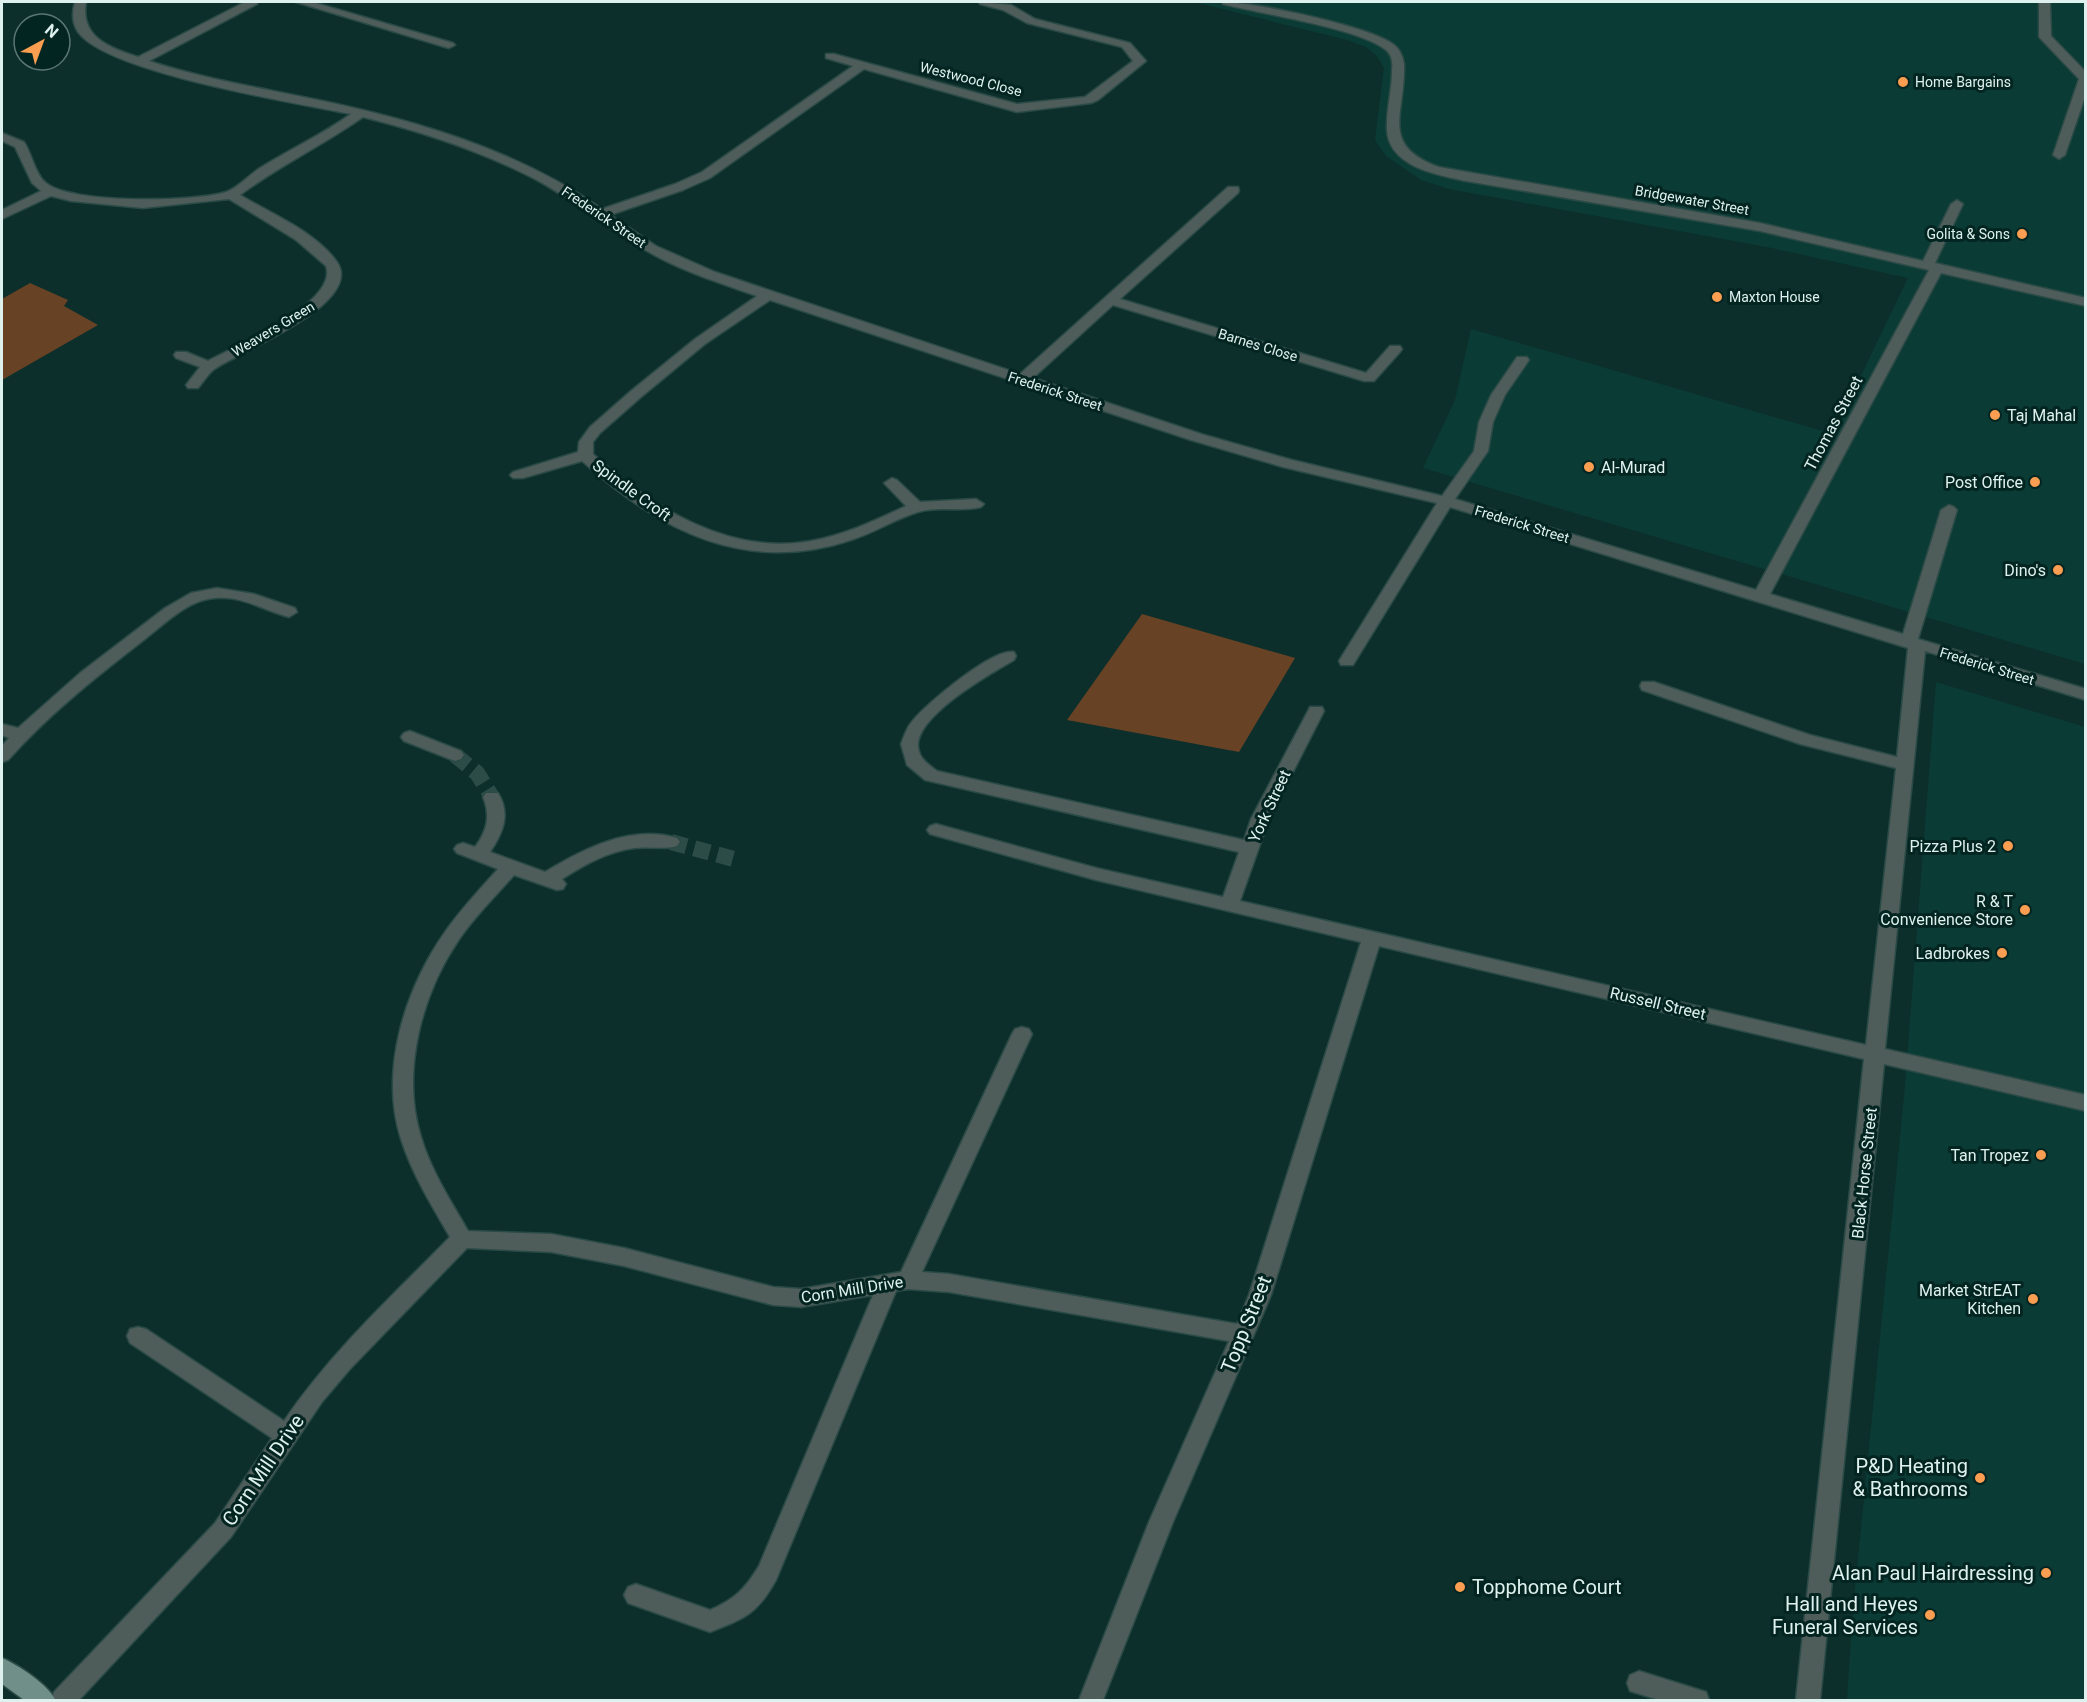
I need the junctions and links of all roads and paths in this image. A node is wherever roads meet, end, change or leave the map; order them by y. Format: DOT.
graph roads {
  1 [pos="80,2"];
  2 [pos="253,2"];
  3 [pos="302,2"];
  4 [pos="984,2"];
  5 [pos="1227,2"];
  6 [pos="2044,2"];
  7 [pos="449,45"];
  8 [pos="830,56"];
  9 [pos="139,62"];
  10 [pos="862,65"];
  11 [pos="361,113"];
  12 [pos="2,137"];
  13 [pos="2059,154"];
  14 [pos="1233,190"];
  15 [pos="50,192"];
  16 [pos="231,195"];
  17 [pos="1957,204"];
  18 [pos="601,214"];
  19 [pos="2,215"];
  20 [pos="1933,266"];
  21 [pos="768,295"];
  22 [pos="1111,300"];
  23 [pos="2085,302"];
  24 [pos="1395,349"];
  25 [pos="181,355"];
  26 [pos="1522,360"];
  27 [pos="209,366"];
  28 [pos="1022,380"];
  29 [pos="193,385"];
  30 [pos="585,455"];
  31 [pos="518,475"];
  32 [pos="892,483"];
  33 [pos="1446,501"];
  34 [pos="976,504"];
  35 [pos="916,507"];
  36 [pos="1949,510"];
  37 [pos="1761,596"];
  38 [pos="289,612"];
  39 [pos="1913,644"];
  40 [pos="1008,656"];
  41 [pos="1347,661"];
  42 [pos="1648,686"];
  43 [pos="2085,695"];
  44 [pos="1316,711"];
  45 [pos="2,729"];
  46 [pos="19,735"];
  47 [pos="411,736"];
  48 [pos="455,755"];
  49 [pos="2,756"];
  50 [pos="1906,765"];
  51 [pos="492,797"];
  52 [pos="936,830"];
  53 [pos="671,842"];
  54 [pos="1250,848"];
  55 [pos="511,867"];
  56 [pos="1230,904"];
  57 [pos="1372,937"];
  58 [pos="1022,1034"];
  59 [pos="1876,1054"];
  60 [pos="2085,1103"];
  61 [pos="462,1239"];
  62 [pos="899,1282"];
  63 [pos="1244,1334"];
  64 [pos="138,1336"];
  65 [pos="287,1435"];
  66 [pos="636,1594"];
  67 [pos="2,1670"];
  68 [pos="1639,1683"];
  69 [pos="43,1701"];
  70 [pos="63,1701"];
  71 [pos="1091,1701"];
  72 [pos="1697,1701"];
  73 [pos="1808,1701"];
  1 -- 9 [label="street, Frederick Street"];
  2 -- 9 [label="street"];
  3 -- 7 [label="street"];
  4 -- 10 [label="street, Westwood Close"];
  5 -- 20 [label="street, Bridgewater Street"];
  6 -- 13 [label="street"];
  8 -- 10 [label="street, Westwood Close"];
  9 -- 11 [label="street, Frederick Street"];
  10 -- 18 [label="street"];
  11 -- 16 [label="street"];
  11 -- 18 [label="street, Frederick Street"];
  12 -- 15 [label="street"];
  14 -- 22 [label="street"];
  15 -- 16 [label="street"];
  15 -- 19 [label="street"];
  16 -- 27 [label="street, Weavers Green"];
  17 -- 20 [label="street, Thomas Street"];
  18 -- 21 [label="street, Frederick Street"];
  20 -- 23 [label="street, Bridgewater Street"];
  20 -- 37 [label="street, Thomas Street"];
  21 -- 28 [label="street, Frederick Street"];
  21 -- 30 [label="street, Spindle Croft"];
  22 -- 24 [label="street, Barnes Close"];
  22 -- 28 [label="street"];
  25 -- 27 [label="street"];
  26 -- 33 [label="street"];
  27 -- 29 [label="street, Weavers Green"];
  28 -- 33 [label="street, Frederick Street"];
  30 -- 31 [label="street"];
  30 -- 35 [label="street, Spindle Croft"];
  32 -- 35 [label="street"];
  33 -- 37 [label="street, Frederick Street"];
  33 -- 41 [label="street"];
  34 -- 35 [label="street, Spindle Croft"];
  36 -- 39 [label="street, Black Horse Street"];
  37 -- 39 [label="street, Frederick Street"];
  38 -- 46 [label="street"];
  39 -- 43 [label="street, Frederick Street"];
  39 -- 50 [label="street, Black Horse Street"];
  40 -- 54 [label="street"];
  42 -- 50 [label="street"];
  44 -- 54 [label="street, York Street"];
  45 -- 46 [label="street"];
  46 -- 49 [label="street"];
  47 -- 48 [label="street"];
  50 -- 59 [label="street, Black Horse Street"];
  51 -- 55 [label="street"];
  52 -- 56 [label="street, Russell Street"];
  53 -- 55 [label="street"];
  54 -- 56 [label="street, York Street"];
  55 -- 61 [label="street"];
  56 -- 57 [label="street, Russell Street"];
  57 -- 59 [label="street, Russell Street"];
  57 -- 63 [label="street, Topp Street"];
  58 -- 62 [label="street"];
  59 -- 60 [label="street, Russell Street"];
  59 -- 73 [label="street, Black Horse Street"];
  61 -- 62 [label="street, Corn Mill Drive"];
  61 -- 65 [label="street, Corn Mill Drive"];
  62 -- 63 [label="street, Corn Mill Drive"];
  62 -- 66 [label="street"];
  63 -- 71 [label="street, Topp Street"];
  64 -- 65 [label="street"];
  65 -- 70 [label="street, Corn Mill Drive"];
  67 -- 69 [label="main road"];
  68 -- 72 [label="street"];
}
